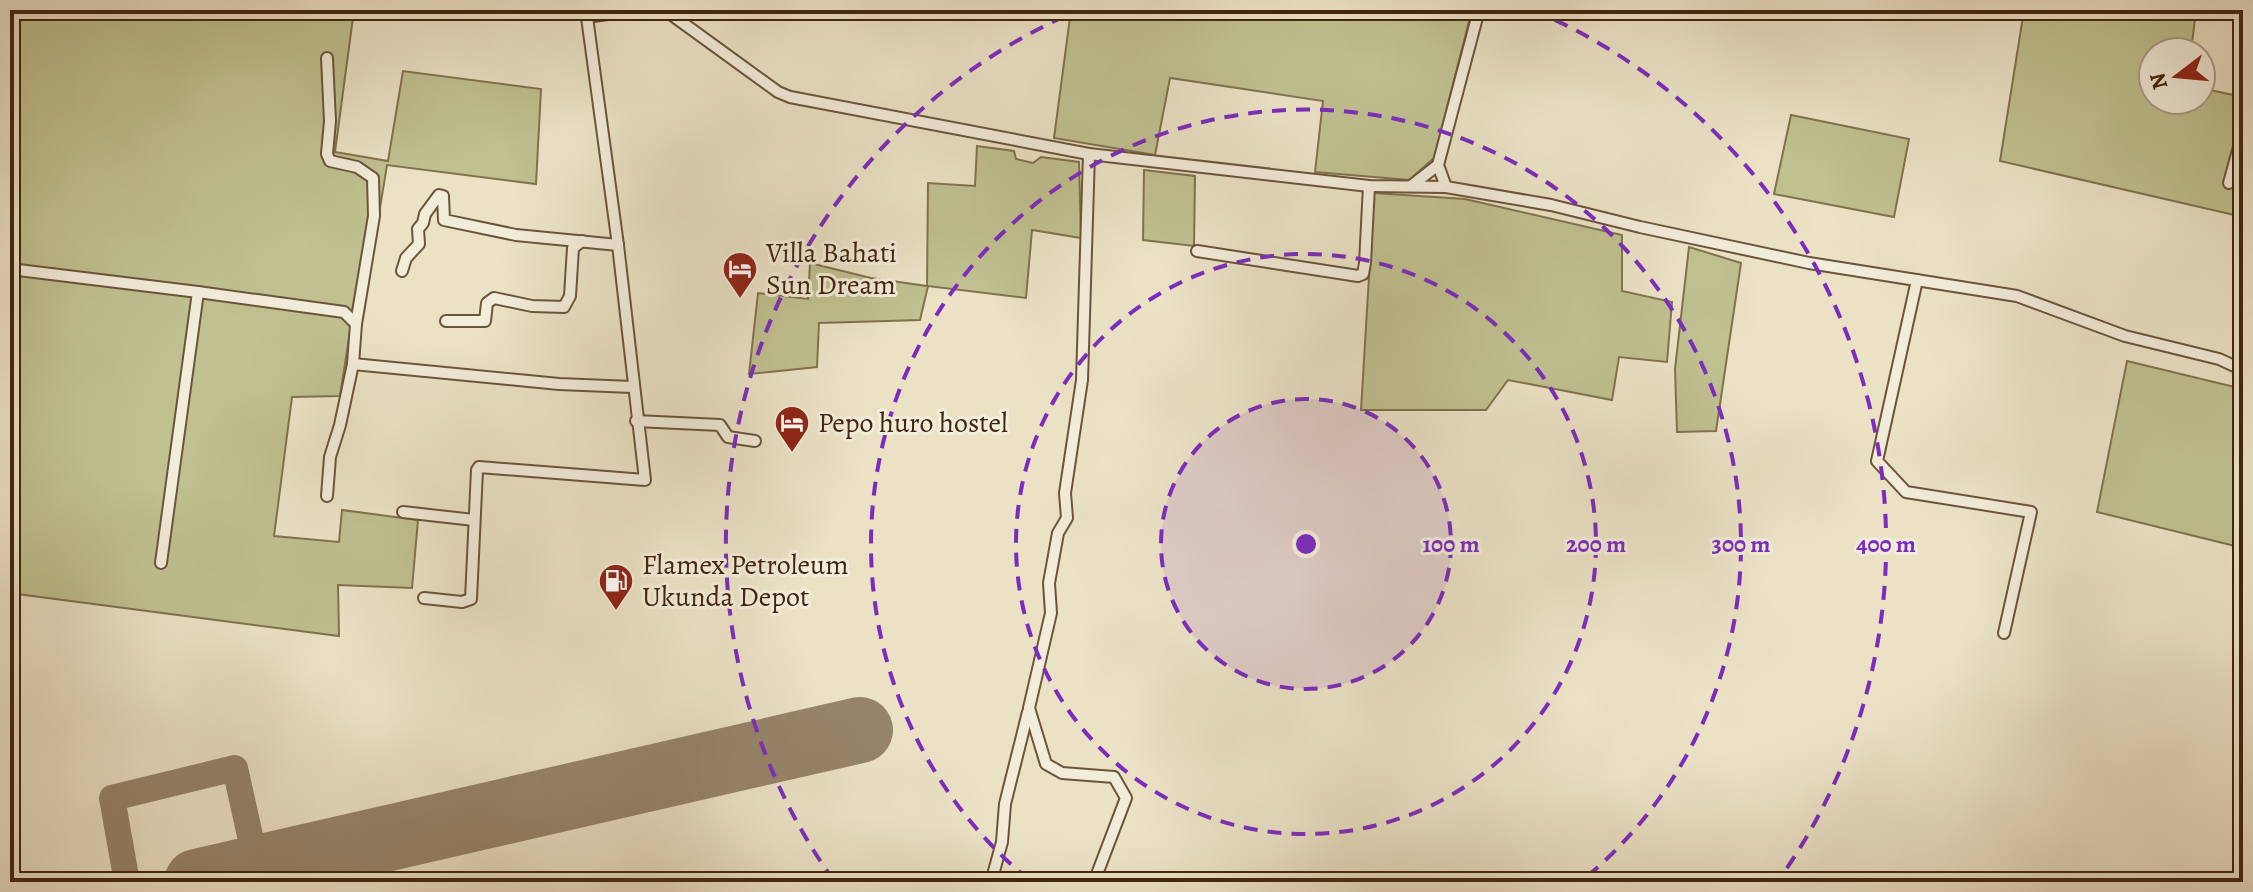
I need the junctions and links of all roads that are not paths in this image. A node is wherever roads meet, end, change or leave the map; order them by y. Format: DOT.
graph roads {
  1 [pos="636,10"];
  2 [pos="665,10"];
  3 [pos="1479,10"];
  4 [pos="586,14"];
  5 [pos="327,58"];
  6 [pos="2243,132"];
  7 [pos="1089,154"];
  8 [pos="1438,165"];
  9 [pos="2229,183"];
  10 [pos="1369,186"];
  11 [pos="1411,186"];
  12 [pos="1446,187"];
  13 [pos="584,241"];
  14 [pos="618,245"];
  15 [pos="1197,251"];
  16 [pos="10,269"];
  17 [pos="402,271"];
  18 [pos="1917,280"];
  19 [pos="198,292"];
  20 [pos="446,321"];
  21 [pos="356,324"];
  22 [pos="353,364"];
  23 [pos="2243,370"];
  24 [pos="632,387"];
  25 [pos="636,421"];
  26 [pos="755,441"];
  27 [pos="327,496"];
  28 [pos="403,512"];
  29 [pos="474,520"];
  30 [pos="161,563"];
  31 [pos="424,598"];
  32 [pos="2004,633"];
  33 [pos="1029,708"];
  34 [pos="991,882"];
  35 [pos="1094,882"];
  1 -- 4 [label="street"];
  2 -- 7 [label="street"];
  3 -- 8 [label="street"];
  4 -- 14 [label="street"];
  5 -- 21 [label="street"];
  6 -- 9 [label="street"];
  7 -- 10 [label="street"];
  7 -- 33 [label="street"];
  8 -- 11 [label="street"];
  8 -- 12 [label="street"];
  10 -- 11 [label="street"];
  10 -- 15 [label="street"];
  11 -- 12 [label="street"];
  12 -- 18 [label="street"];
  13 -- 14 [label="street"];
  13 -- 17 [label="street"];
  13 -- 20 [label="street"];
  14 -- 24 [label="street"];
  16 -- 19 [label="street"];
  18 -- 23 [label="street"];
  18 -- 32 [label="street"];
  19 -- 21 [label="street"];
  19 -- 30 [label="street"];
  21 -- 22 [label="street"];
  22 -- 24 [label="street"];
  22 -- 27 [label="street"];
  24 -- 25 [label="street"];
  25 -- 26 [label="street"];
  25 -- 29 [label="street"];
  28 -- 29 [label="street"];
  29 -- 31 [label="street"];
  33 -- 34 [label="street"];
  33 -- 35 [label="street"];
}
